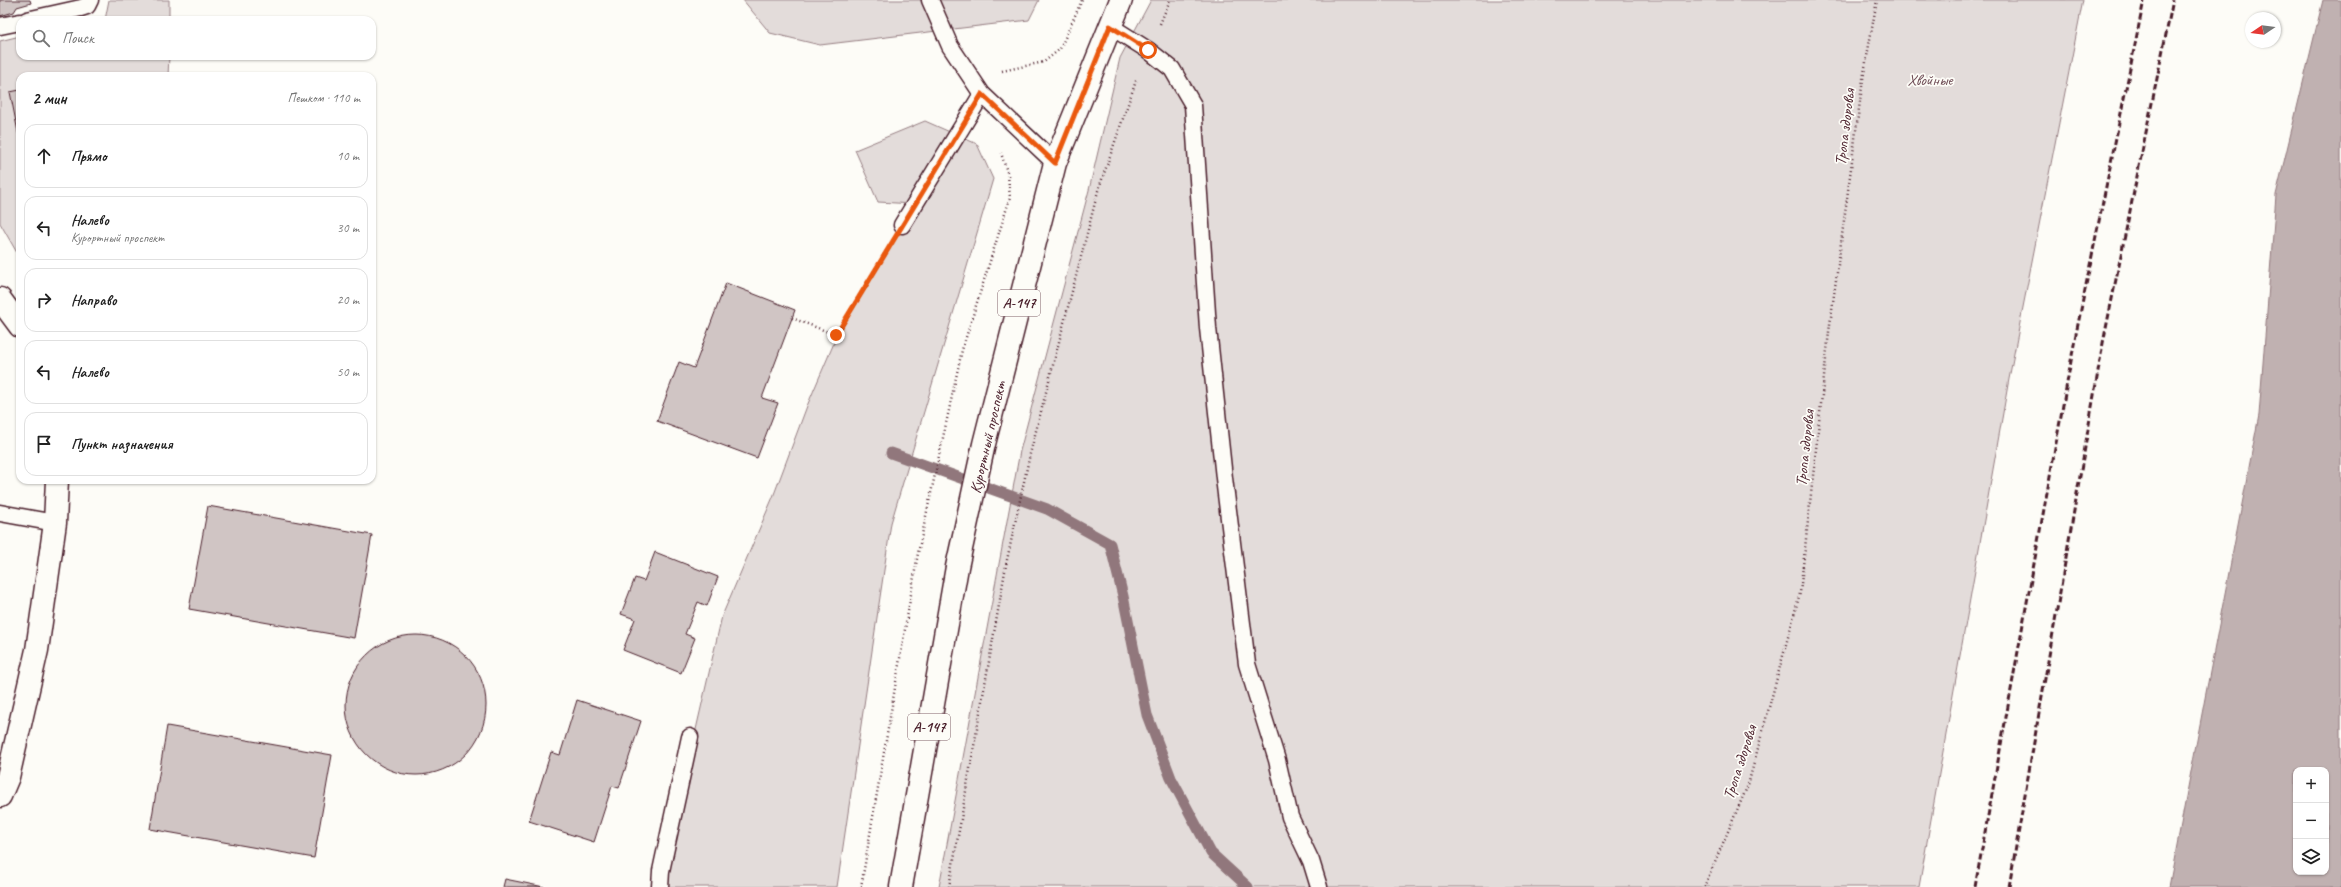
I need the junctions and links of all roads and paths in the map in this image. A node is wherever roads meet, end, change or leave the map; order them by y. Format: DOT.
graph roads {
  1 [pos="90,0"];
  2 [pos="930,0"];
  3 [pos="1082,0"];
  4 [pos="1121,0"];
  5 [pos="1170,0"];
  6 [pos="1877,0"];
  7 [pos="45,16"];
  8 [pos="16,23"];
  9 [pos="0,26"];
  10 [pos="1110,26"];
  11 [pos="1148,50"];
  12 [pos="984,96"];
  13 [pos="1001,152"];
  14 [pos="1055,163"];
  15 [pos="902,225"];
  16 [pos="0,299"];
  17 [pos="792,318"];
  18 [pos="16,321"];
  19 [pos="57,484"];
  20 [pos="0,512"];
  21 [pos="55,522"];
  22 [pos="690,737"];
  23 [pos="0,796"];
  24 [pos="660,887"];
  25 [pos="861,887"];
  26 [pos="901,887"];
  27 [pos="949,887"];
  28 [pos="1319,887"];
  29 [pos="1704,887"];
  1 -- 7 [label="lane"];
  2 -- 12 [label="lane"];
  3 -- 12 [label="path"];
  4 -- 10 [label="main road, Курортный проспект / А-147"];
  5 -- 11 [label="path"];
  6 -- 29 [label="path, Тропа здоровья"];
  8 -- 9 [label="lane"];
  10 -- 11 [label="lane"];
  10 -- 14 [label="main road, Курортный проспект / А-147"];
  11 -- 27 [label="path"];
  11 -- 28 [label="lane"];
  12 -- 14 [label="lane"];
  12 -- 15 [label="lane"];
  13 -- 25 [label="path"];
  14 -- 26 [label="main road, Курортный проспект / А-147"];
  15 -- 17 [label="path"];
  16 -- 18 [label="main road"];
  19 -- 21 [label="main road"];
  20 -- 21 [label="lane"];
  21 -- 23 [label="main road"];
  22 -- 24 [label="lane"];
}
